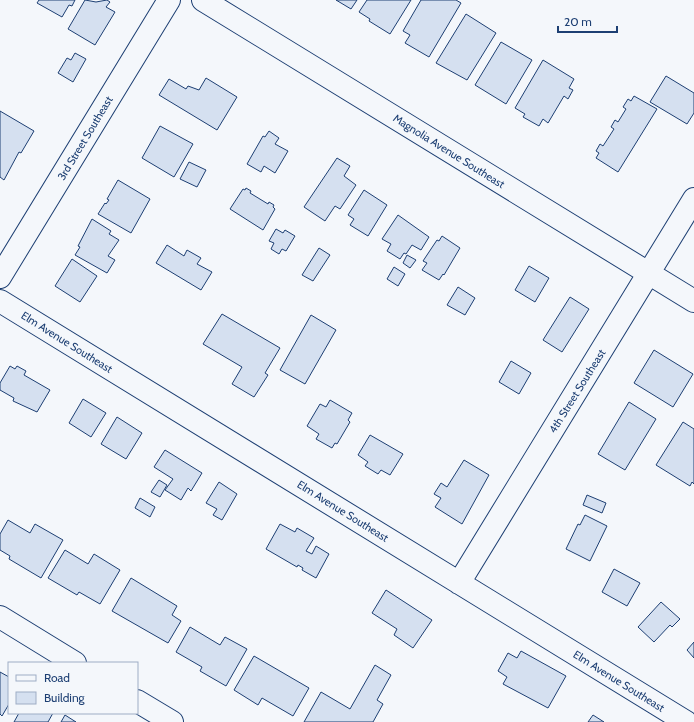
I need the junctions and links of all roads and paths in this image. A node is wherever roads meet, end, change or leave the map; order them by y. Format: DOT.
graph roads {
  1 [pos="169,0"];
  2 [pos="203,0"];
  3 [pos="694,199"];
  4 [pos="649,274"];
  5 [pos="0,276"];
  6 [pos="0,300"];
  7 [pos="694,301"];
  8 [pos="459,583"];
  9 [pos="0,617"];
  10 [pos="74,662"];
  11 [pos="138,702"];
  12 [pos="172,722"];
  13 [pos="686,722"];
  1 -- 5 [label="street, 3rd Street Southeast"];
  2 -- 4 [label="street, Magnolia Avenue Southeast"];
  3 -- 4 [label="street, 4th Street Southeast"];
  4 -- 7 [label="street, Magnolia Avenue Southeast"];
  4 -- 8 [label="street, 4th Street Southeast"];
  6 -- 8 [label="street, Elm Avenue Southeast"];
  8 -- 13 [label="street, Elm Avenue Southeast"];
  9 -- 10 [label="street"];
  11 -- 12 [label="street"];
}
